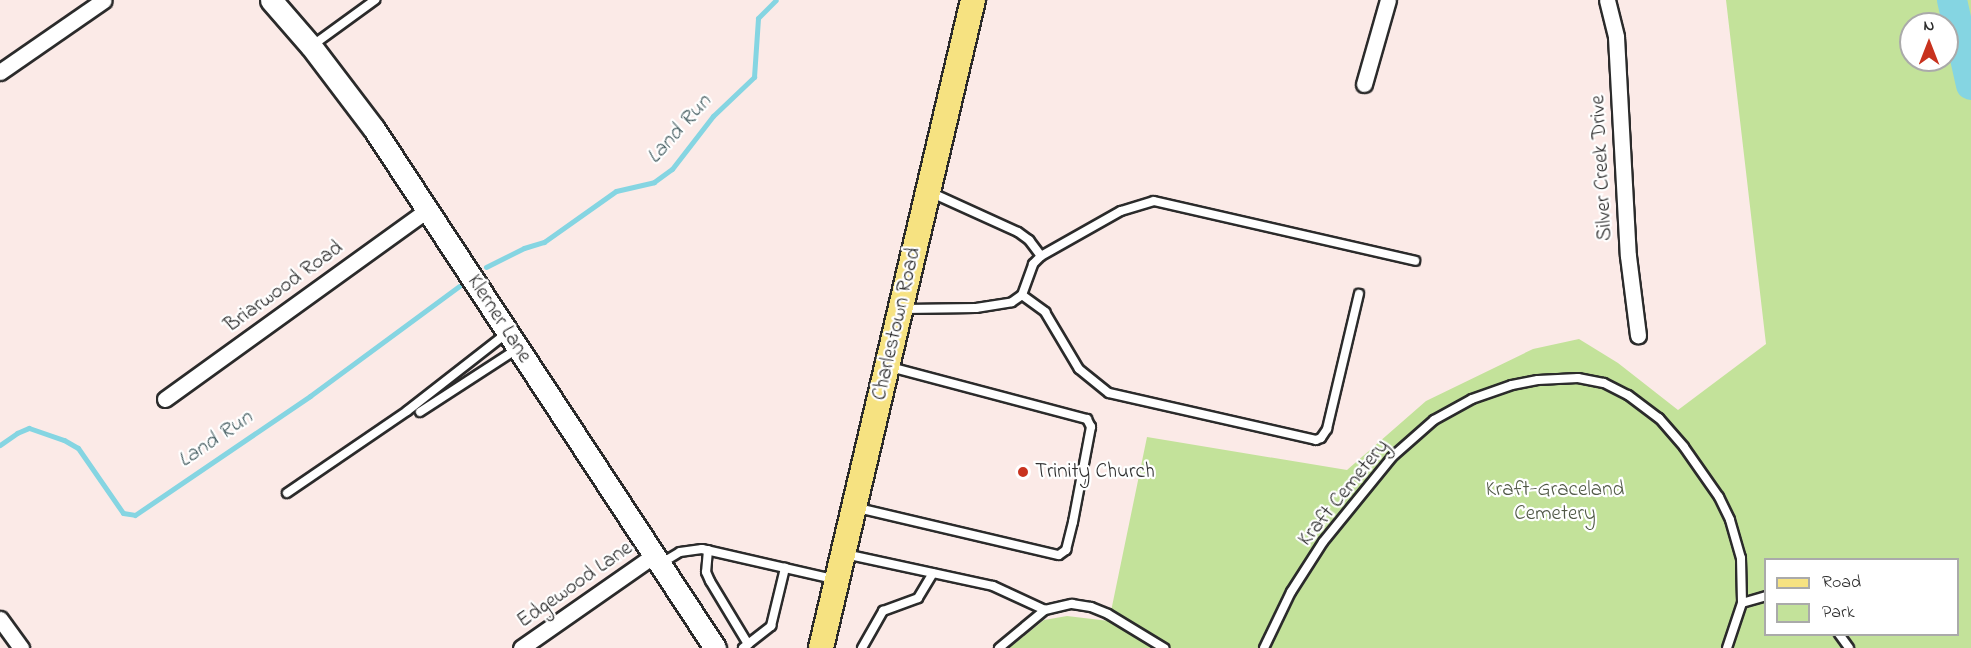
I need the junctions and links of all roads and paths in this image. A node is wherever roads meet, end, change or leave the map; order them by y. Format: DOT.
graph roads {
  1 [pos="104,0"];
  2 [pos="271,0"];
  3 [pos="375,0"];
  4 [pos="973,0"];
  5 [pos="1388,0"];
  6 [pos="1607,0"];
  7 [pos="312,46"];
  8 [pos="0,72"];
  9 [pos="1364,84"];
  10 [pos="928,191"];
  11 [pos="428,209"];
  12 [pos="1041,256"];
  13 [pos="1414,261"];
  14 [pos="1359,294"];
  15 [pos="1022,296"];
  16 [pos="901,309"];
  17 [pos="1638,335"];
  18 [pos="513,340"];
  19 [pos="887,366"];
  20 [pos="165,399"];
  21 [pos="420,412"];
  22 [pos="287,493"];
  23 [pos="854,507"];
  24 [pos="708,550"];
  25 [pos="843,553"];
  26 [pos="656,561"];
  27 [pos="785,568"];
  28 [pos="933,573"];
  29 [pos="837,580"];
  30 [pos="1764,597"];
  31 [pos="1742,603"];
  32 [pos="1045,610"];
  33 [pos="0,619"];
  34 [pos="746,646"];
  35 [pos="21,648"];
  36 [pos="521,648"];
  37 [pos="714,648"];
  38 [pos="821,648"];
  39 [pos="862,648"];
  40 [pos="999,648"];
  41 [pos="1164,648"];
  42 [pos="1264,648"];
  43 [pos="1727,648"];
  1 -- 8 [label="street"];
  2 -- 7 [label="street, Klerner Lane"];
  3 -- 7 [label="lane"];
  4 -- 10 [label="main road, Charlestown Road"];
  5 -- 9 [label="street"];
  6 -- 17 [label="street, Silver Creek Drive"];
  7 -- 11 [label="street, Klerner Lane"];
  10 -- 12 [label="lane"];
  10 -- 16 [label="main road, Charlestown Road"];
  11 -- 18 [label="street, Klerner Lane"];
  11 -- 20 [label="street, Briarwood Road"];
  12 -- 13 [label="lane"];
  12 -- 15 [label="lane"];
  14 -- 15 [label="lane"];
  15 -- 16 [label="lane"];
  16 -- 19 [label="main road, Charlestown Road"];
  18 -- 21 [label="lane"];
  18 -- 22 [label="lane"];
  18 -- 26 [label="street, Klerner Lane"];
  19 -- 23 [label="main road, Charlestown Road"];
  19 -- 23 [label="lane"];
  23 -- 25 [label="main road, Charlestown Road"];
  24 -- 26 [label="lane"];
  24 -- 27 [label="lane"];
  24 -- 34 [label="lane"];
  25 -- 28 [label="lane"];
  25 -- 29 [label="main road, Charlestown Road"];
  26 -- 36 [label="street, Edgewood Lane"];
  26 -- 37 [label="street, Klerner Lane"];
  27 -- 29 [label="lane"];
  27 -- 34 [label="lane"];
  28 -- 32 [label="lane"];
  28 -- 39 [label="lane"];
  29 -- 38 [label="main road, Charlestown Road"];
  30 -- 31 [label="lane"];
  31 -- 42 [label="lane, Kraft Cemetery"];
  31 -- 43 [label="lane, Kraft Cemetery"];
  32 -- 40 [label="lane"];
  32 -- 41 [label="lane"];
  33 -- 35 [label="street"];
}
